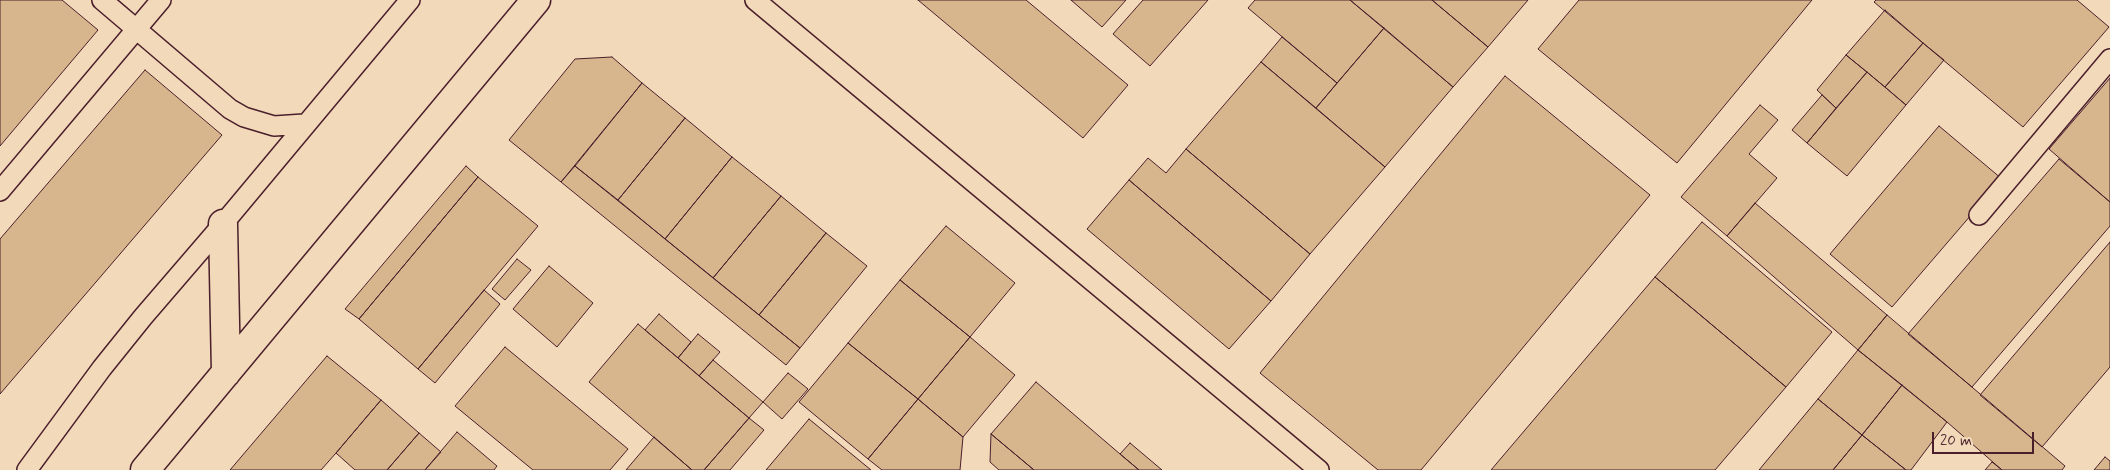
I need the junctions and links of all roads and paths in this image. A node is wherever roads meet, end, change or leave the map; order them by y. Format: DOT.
graph roads {
  1 [pos="102,0"];
  2 [pos="161,0"];
  3 [pos="410,0"];
  4 [pos="536,0"];
  5 [pos="756,0"];
  6 [pos="136,29"];
  7 [pos="2110,59"];
  8 [pos="304,124"];
  9 [pos="0,191"];
  10 [pos="1979,215"];
  11 [pos="223,224"];
  12 [pos="226,372"];
  13 [pos="27,470"];
  14 [pos="144,470"];
  15 [pos="1319,470"];
  1 -- 6 [label="lane"];
  2 -- 6 [label="lane"];
  3 -- 8 [label="lane"];
  4 -- 12 [label="street"];
  5 -- 15 [label="lane"];
  6 -- 8 [label="lane"];
  6 -- 9 [label="lane"];
  7 -- 10 [label="lane"];
  8 -- 11 [label="lane"];
  11 -- 12 [label="street"];
  11 -- 13 [label="lane"];
  12 -- 14 [label="street"];
}
